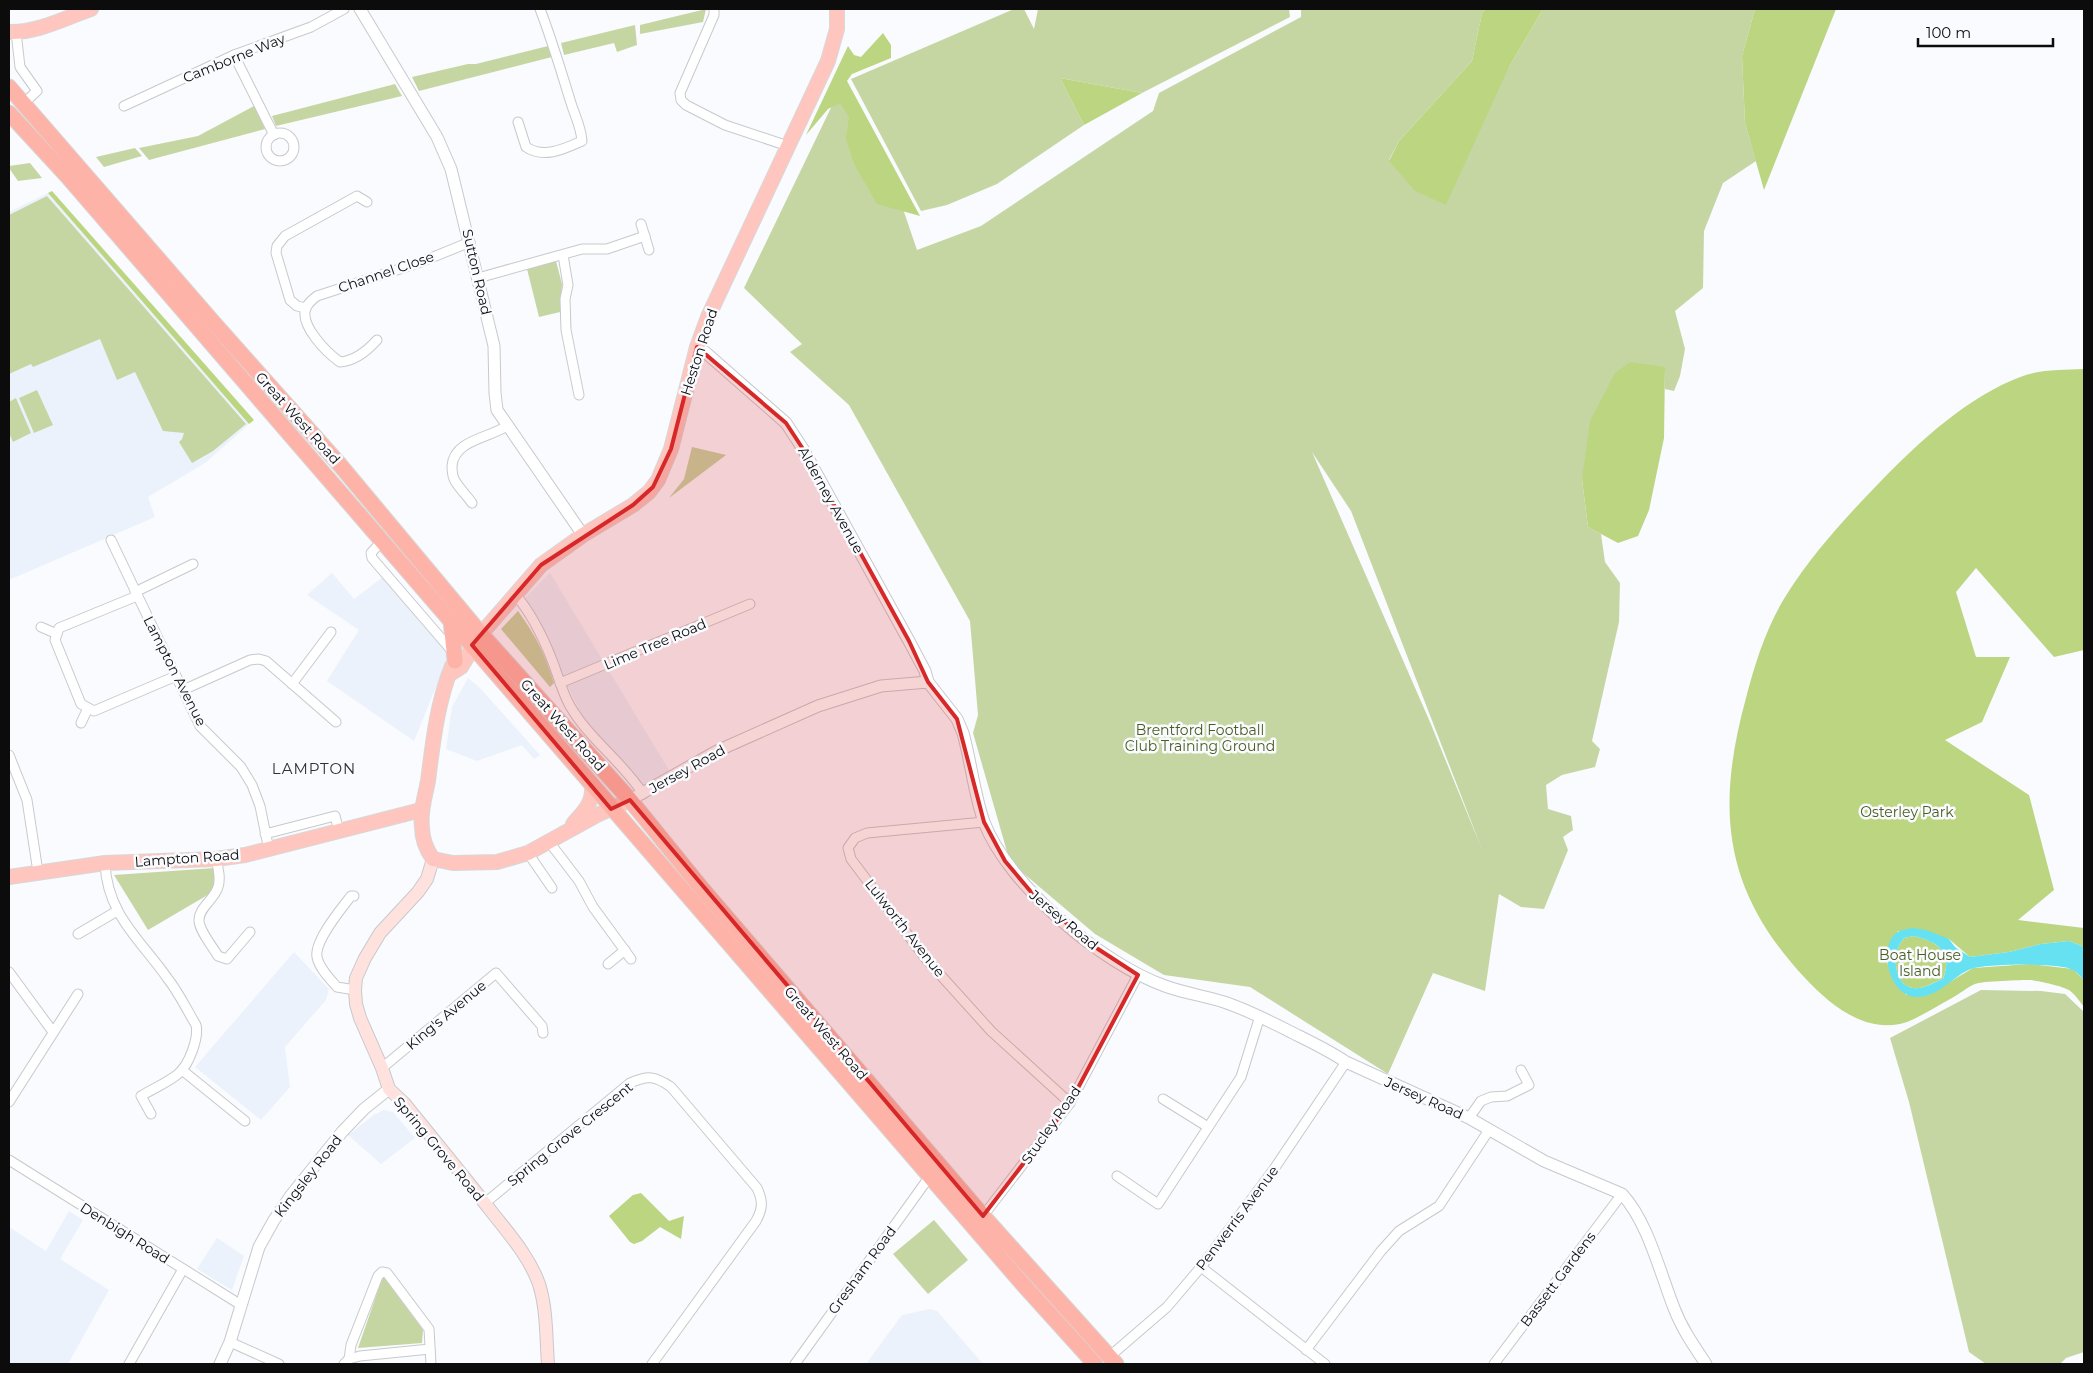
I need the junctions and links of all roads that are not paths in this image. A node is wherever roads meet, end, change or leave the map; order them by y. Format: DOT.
graph roads {
  1 [pos="91,9"];
  2 [pos="344,9"];
  3 [pos="360,9"];
  4 [pos="540,9"];
  5 [pos="714,9"];
  6 [pos="837,9"];
  7 [pos="14,34"];
  8 [pos="234,55"];
  9 [pos="9,87"];
  10 [pos="24,104"];
  11 [pos="124,106"];
  12 [pos="9,113"];
  13 [pos="518,122"];
  14 [pos="274,135"];
  15 [pos="788,146"];
  16 [pos="367,202"];
  17 [pos="641,224"];
  18 [pos="645,236"];
  19 [pos="470,242"];
  20 [pos="649,250"];
  21 [pos="563,255"];
  22 [pos="478,278"];
  23 [pos="306,308"];
  24 [pos="376,340"];
  25 [pos="697,347"];
  26 [pos="579,395"];
  27 [pos="507,426"];
  28 [pos="472,503"];
  29 [pos="583,535"];
  30 [pos="111,540"];
  31 [pos="378,545"];
  32 [pos="193,564"];
  33 [pos="136,594"];
  34 [pos="515,594"];
  35 [pos="750,604"];
  36 [pos="451,621"];
  37 [pos="42,627"];
  38 [pos="331,632"];
  39 [pos="57,634"];
  40 [pos="476,639"];
  41 [pos="453,662"];
  42 [pos="176,676"];
  43 [pos="928,682"];
  44 [pos="560,683"];
  45 [pos="292,684"];
  46 [pos="183,690"];
  47 [pos="88,708"];
  48 [pos="336,722"];
  49 [pos="81,723"];
  50 [pos="574,729"];
  51 [pos="9,755"];
  52 [pos="592,787"];
  53 [pos="637,797"];
  54 [pos="613,808"];
  55 [pos="421,810"];
  56 [pos="984,822"];
  57 [pos="339,831"];
  58 [pos="568,831"];
  59 [pos="265,834"];
  60 [pos="550,842"];
  61 [pos="269,850"];
  62 [pos="528,853"];
  63 [pos="216,859"];
  64 [pos="433,859"];
  65 [pos="105,863"];
  66 [pos="38,872"];
  67 [pos="9,877"];
  68 [pos="552,888"];
  69 [pos="354,896"];
  70 [pos="116,911"];
  71 [pos="250,932"];
  72 [pos="78,934"];
  73 [pos="625,950"];
  74 [pos="631,959"];
  75 [pos="608,964"];
  76 [pos="9,972"];
  77 [pos="1138,975"];
  78 [pos="354,990"];
  79 [pos="78,994"];
  80 [pos="1260,1016"];
  81 [pos="53,1032"];
  82 [pos="543,1033"];
  83 [pos="1346,1062"];
  84 [pos="382,1068"];
  85 [pos="182,1070"];
  86 [pos="1521,1070"];
  87 [pos="389,1089"];
  88 [pos="1164,1099"];
  89 [pos="9,1102"];
  90 [pos="1070,1103"];
  91 [pos="151,1114"];
  92 [pos="1469,1118"];
  93 [pos="245,1121"];
  94 [pos="1208,1127"];
  95 [pos="1489,1130"];
  96 [pos="9,1160"];
  97 [pos="930,1176"];
  98 [pos="1117,1176"];
  99 [pos="1622,1194"];
  100 [pos="485,1203"];
  101 [pos="983,1216"];
  102 [pos="1201,1267"];
  103 [pos="183,1269"];
  104 [pos="242,1305"];
  105 [pos="230,1342"];
  106 [pos="430,1349"];
  107 [pos="1306,1350"];
  108 [pos="1113,1361"];
  109 [pos="346,1362"];
  110 [pos="129,1364"];
  111 [pos="220,1364"];
  112 [pos="279,1364"];
  113 [pos="431,1364"];
  114 [pos="548,1364"];
  115 [pos="652,1364"];
  116 [pos="795,1364"];
  117 [pos="1095,1364"];
  118 [pos="1325,1364"];
  119 [pos="1494,1364"];
  120 [pos="1706,1364"];
  1 -- 7 [label="main road"];
  2 -- 8 [label="street, Camborne Way"];
  3 -- 19 [label="street, Sutton Road"];
  4 -- 13 [label="street"];
  5 -- 15 [label="street"];
  6 -- 15 [label="main road, Heston Road"];
  7 -- 10 [label="street"];
  8 -- 11 [label="street, Camborne Way"];
  8 -- 14 [label="street"];
  9 -- 10 [label="highway, Great West Road"];
  10 -- 40 [label="highway, Great West Road"];
  12 -- 31 [label="highway, Great West Road"];
  15 -- 25 [label="main road, Heston Road"];
  16 -- 23 [label="street"];
  17 -- 18 [label="street"];
  18 -- 20 [label="street"];
  18 -- 21 [label="street"];
  19 -- 22 [label="street, Sutton Road"];
  19 -- 23 [label="street, Channel Close"];
  21 -- 22 [label="street"];
  21 -- 26 [label="street"];
  22 -- 27 [label="street, Sutton Road"];
  23 -- 24 [label="street"];
  25 -- 29 [label="main road, Heston Road"];
  25 -- 43 [label="street, Alderney Avenue"];
  27 -- 28 [label="street"];
  27 -- 29 [label="street, Sutton Road"];
  29 -- 34 [label="main road, Heston Road"];
  30 -- 33 [label="street, Lampton Avenue"];
  31 -- 36 [label="highway, Great West Road"];
  31 -- 41 [label="street, Great West Road"];
  32 -- 33 [label="street"];
  33 -- 39 [label="street"];
  33 -- 42 [label="street, Lampton Avenue"];
  34 -- 40 [label="main road, Heston Road"];
  34 -- 44 [label="street"];
  35 -- 44 [label="street, Lime Tree Road"];
  36 -- 40 [label="highway, Great West Road"];
  36 -- 41 [label="highway"];
  37 -- 39 [label="street"];
  38 -- 45 [label="street"];
  39 -- 47 [label="street"];
  40 -- 41 [label="main road, Heston Road"];
  40 -- 50 [label="highway, Great West Road"];
  40 -- 52 [label="highway, Great West Road"];
  41 -- 55 [label="main road"];
  42 -- 46 [label="street, Lampton Avenue"];
  42 -- 47 [label="street"];
  43 -- 53 [label="street, Jersey Road"];
  43 -- 56 [label="street, Jersey Road"];
  44 -- 50 [label="street"];
  45 -- 46 [label="street"];
  45 -- 48 [label="street"];
  46 -- 59 [label="street, Lampton Avenue"];
  47 -- 49 [label="street"];
  50 -- 53 [label="highway, Great West Road"];
  50 -- 54 [label="highway"];
  51 -- 66 [label="street"];
  52 -- 54 [label="highway, Great West Road"];
  52 -- 58 [label="main road"];
  53 -- 54 [label="main road, Jersey Road"];
  53 -- 101 [label="highway, Great West Road"];
  54 -- 58 [label="main road, Jersey Road"];
  54 -- 97 [label="highway, Great West Road"];
  55 -- 57 [label="main road, Lampton Road"];
  55 -- 64 [label="main road"];
  56 -- 77 [label="street, Jersey Road"];
  56 -- 90 [label="street, Lulworth Avenue"];
  57 -- 59 [label="street"];
  57 -- 61 [label="main road, Lampton Road"];
  58 -- 60 [label="main road, Jersey Road"];
  59 -- 61 [label="street, Lampton Avenue"];
  60 -- 62 [label="main road, Jersey Road"];
  60 -- 73 [label="street"];
  61 -- 63 [label="main road, Lampton Road"];
  62 -- 64 [label="main road, Jersey Road"];
  62 -- 68 [label="street"];
  63 -- 65 [label="main road, Lampton Road"];
  63 -- 71 [label="street"];
  64 -- 78 [label="main road, Spring Grove Road"];
  65 -- 66 [label="main road, Lampton Road"];
  65 -- 70 [label="street"];
  66 -- 67 [label="main road, Lampton Road"];
  69 -- 78 [label="street"];
  70 -- 72 [label="street"];
  70 -- 85 [label="street"];
  73 -- 74 [label="street"];
  73 -- 75 [label="street"];
  76 -- 81 [label="street"];
  77 -- 80 [label="street, Jersey Road"];
  77 -- 90 [label="street, Stucley Road"];
  78 -- 84 [label="main road, Spring Grove Road"];
  79 -- 81 [label="street"];
  80 -- 83 [label="street, Jersey Road"];
  80 -- 94 [label="street"];
  81 -- 89 [label="street"];
  82 -- 84 [label="street, King's Avenue"];
  83 -- 92 [label="street, Jersey Road"];
  83 -- 102 [label="street, Penwerris Avenue"];
  84 -- 87 [label="main road, Spring Grove Road"];
  85 -- 91 [label="street"];
  85 -- 93 [label="street"];
  86 -- 92 [label="street"];
  87 -- 100 [label="main road, Spring Grove Road"];
  87 -- 104 [label="street, Kingsley Road"];
  88 -- 94 [label="street"];
  90 -- 101 [label="street, Stucley Road"];
  92 -- 95 [label="street, Jersey Road"];
  94 -- 98 [label="street"];
  95 -- 99 [label="street, Jersey Road"];
  95 -- 107 [label="street"];
  96 -- 103 [label="street, Denbigh Road"];
  97 -- 116 [label="street, Gresham Road"];
  97 -- 117 [label="highway, Great West Road"];
  99 -- 119 [label="street, Bassett Gardens"];
  99 -- 120 [label="street"];
  100 -- 114 [label="main road, Spring Grove Road"];
  100 -- 115 [label="street, Spring Grove Crescent"];
  101 -- 108 [label="highway, Great West Road"];
  102 -- 107 [label="street"];
  102 -- 108 [label="street, Penwerris Avenue"];
  103 -- 104 [label="street, Denbigh Road"];
  103 -- 110 [label="street"];
  104 -- 105 [label="street, Kingsley Road"];
  105 -- 111 [label="street, Kingsley Road"];
  105 -- 112 [label="street"];
  106 -- 109 [label="street"];
  106 -- 109 [label="street"];
  106 -- 113 [label="street"];
  107 -- 118 [label="street"];
}
